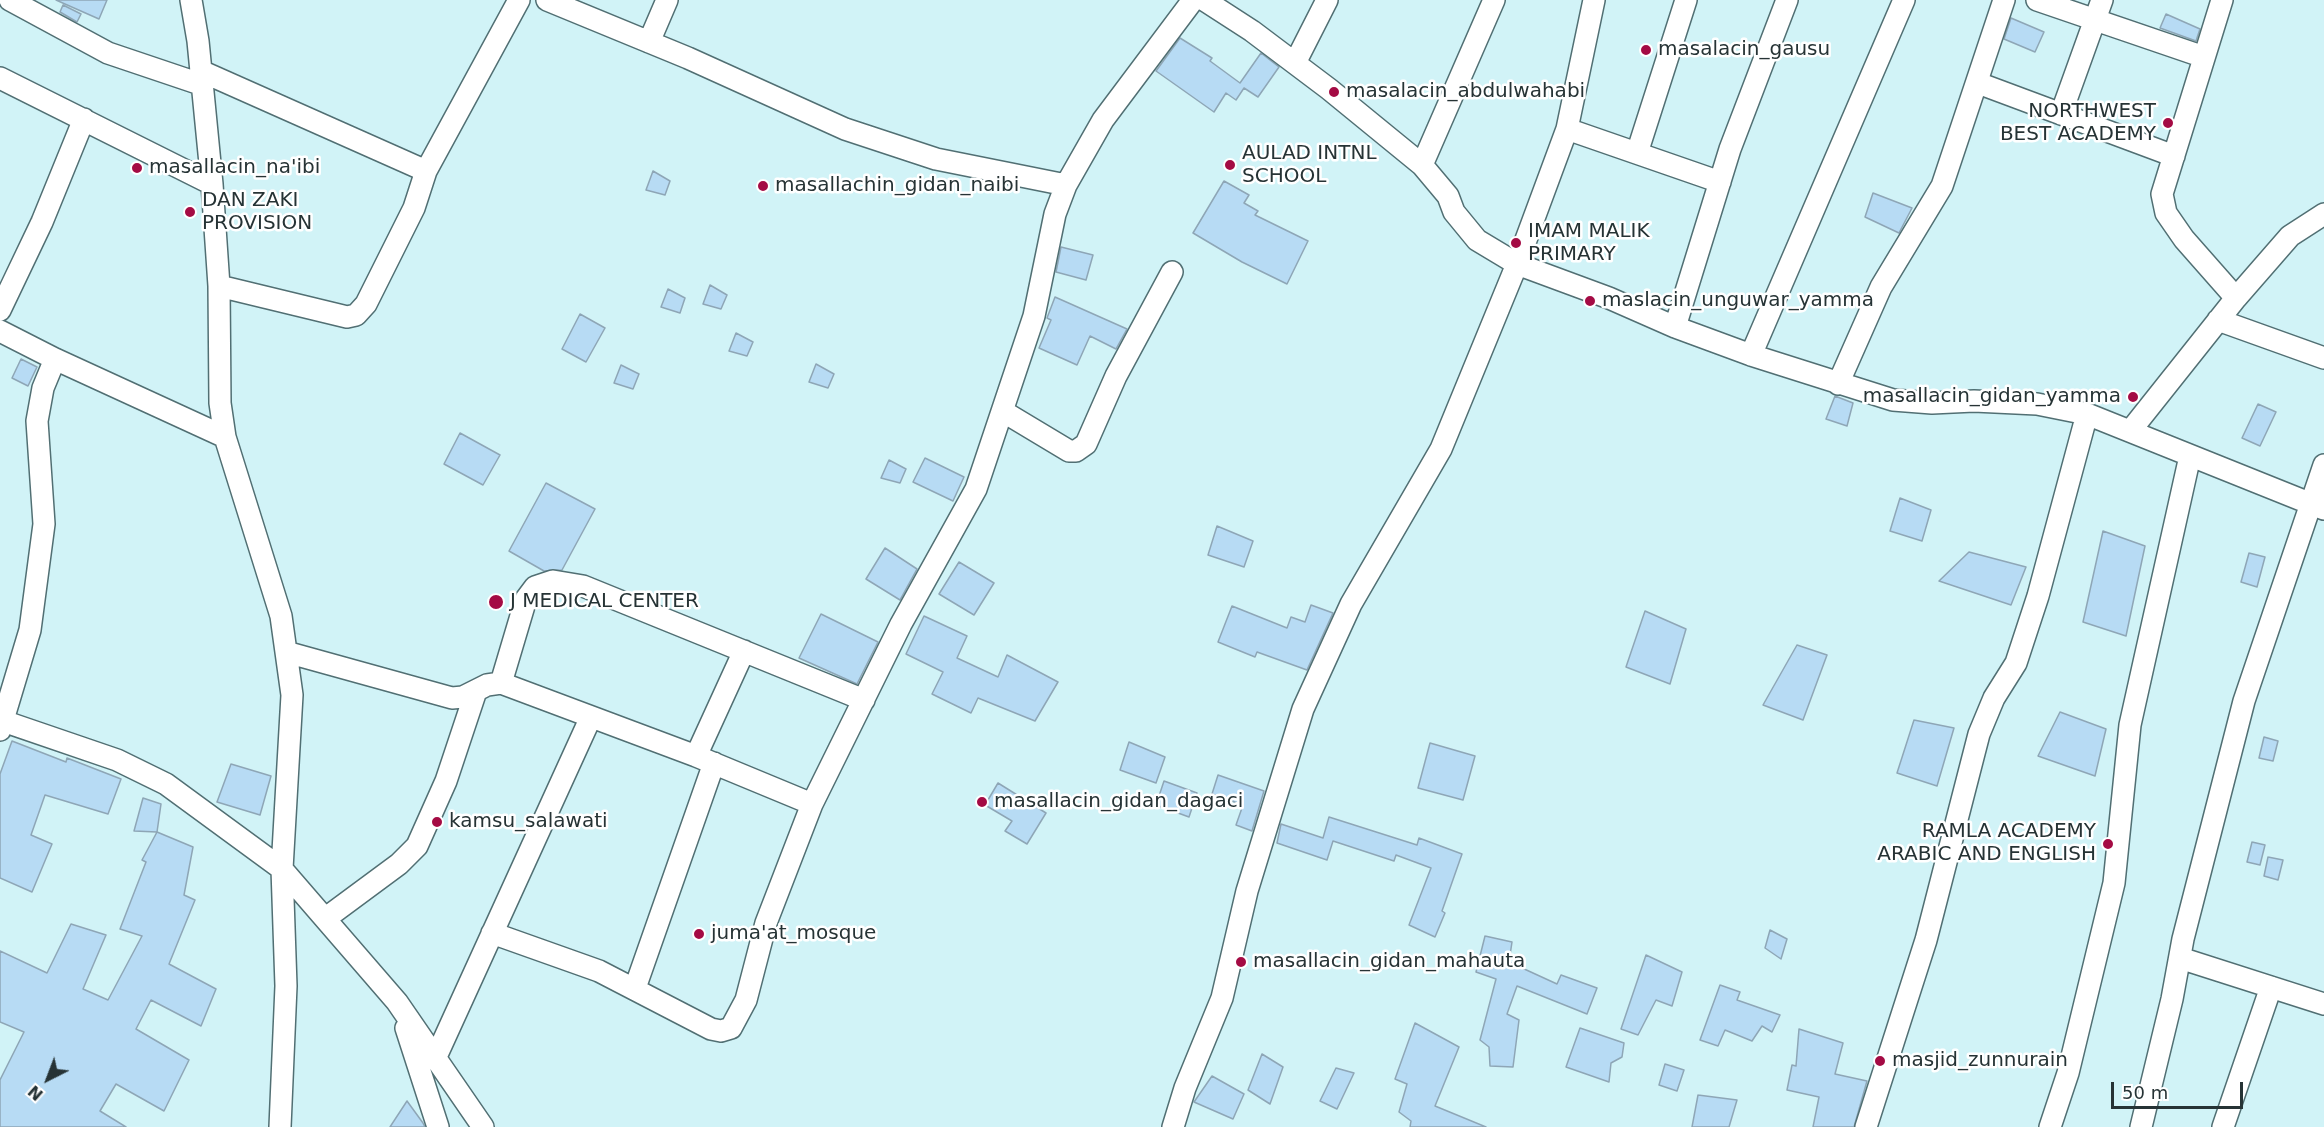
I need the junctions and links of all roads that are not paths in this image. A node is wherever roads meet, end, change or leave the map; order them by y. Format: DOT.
graph roads {
  1 [pos="10,0"];
  2 [pos="191,0"];
  3 [pos="519,0"];
  4 [pos="547,0"];
  5 [pos="667,0"];
  6 [pos="1193,0"];
  7 [pos="1204,0"];
  8 [pos="1327,0"];
  9 [pos="1494,0"];
  10 [pos="1594,0"];
  11 [pos="1686,0"];
  12 [pos="1787,0"];
  13 [pos="1904,0"];
  14 [pos="2004,0"];
  15 [pos="2037,0"];
  16 [pos="2102,0"];
  17 [pos="2222,0"];
  18 [pos="2094,22"];
  19 [pos="649,42"];
  20 [pos="2204,57"];
  21 [pos="1294,63"];
  22 [pos="0,78"];
  23 [pos="202,78"];
  24 [pos="1978,83"];
  25 [pos="2061,114"];
  26 [pos="84,119"];
  27 [pos="1568,129"];
  28 [pos="1637,153"];
  29 [pos="2174,156"];
  30 [pos="1422,165"];
  31 [pos="426,171"];
  32 [pos="1720,182"];
  33 [pos="212,184"];
  34 [pos="1066,185"];
  35 [pos="2324,214"];
  36 [pos="1517,264"];
  37 [pos="1172,272"];
  38 [pos="219,286"];
  39 [pos="2236,298"];
  40 [pos="0,310"];
  41 [pos="2218,320"];
  42 [pos="1675,327"];
  43 [pos="0,330"];
  44 [pos="1751,355"];
  45 [pos="2324,358"];
  46 [pos="56,360"];
  47 [pos="1838,384"];
  48 [pos="1004,412"];
  49 [pos="2087,414"];
  50 [pos="2131,430"];
  51 [pos="225,437"];
  52 [pos="2190,456"];
  53 [pos="2324,465"];
  54 [pos="2317,507"];
  55 [pos="744,651"];
  56 [pos="286,652"];
  57 [pos="501,683"];
  58 [pos="476,691"];
  59 [pos="864,700"];
  60 [pos="590,718"];
  61 [pos="1,724"];
  62 [pos="705,759"];
  63 [pos="812,804"];
  64 [pos="282,869"];
  65 [pos="326,918"];
  66 [pos="492,933"];
  67 [pos="2180,958"];
  68 [pos="2271,987"];
  69 [pos="635,988"];
  70 [pos="397,1002"];
  71 [pos="2324,1004"];
  72 [pos="435,1059"];
  73 [pos="438,1124"];
  74 [pos="280,1127"];
  75 [pos="483,1127"];
  76 [pos="1173,1127"];
  77 [pos="1866,1127"];
  78 [pos="2050,1127"];
  79 [pos="2140,1127"];
  80 [pos="2223,1127"];
  1 -- 23 [label="street"];
  2 -- 23 [label="street"];
  3 -- 31 [label="street"];
  4 -- 19 [label="street"];
  5 -- 19 [label="street"];
  6 -- 34 [label="street"];
  7 -- 21 [label="street"];
  8 -- 21 [label="street"];
  9 -- 30 [label="street"];
  10 -- 27 [label="street"];
  11 -- 28 [label="street"];
  12 -- 32 [label="street"];
  13 -- 44 [label="street"];
  14 -- 24 [label="street"];
  15 -- 18 [label="street"];
  16 -- 18 [label="street"];
  17 -- 20 [label="street"];
  18 -- 20 [label="street"];
  18 -- 25 [label="street"];
  19 -- 34 [label="street"];
  20 -- 29 [label="street"];
  21 -- 30 [label="street"];
  22 -- 26 [label="street"];
  23 -- 31 [label="street"];
  23 -- 33 [label="street"];
  24 -- 25 [label="street"];
  24 -- 47 [label="street"];
  25 -- 29 [label="street"];
  26 -- 33 [label="street"];
  26 -- 40 [label="street"];
  27 -- 28 [label="street"];
  27 -- 36 [label="street"];
  28 -- 32 [label="street"];
  29 -- 39 [label="street"];
  30 -- 36 [label="street"];
  31 -- 38 [label="street"];
  32 -- 42 [label="street"];
  33 -- 38 [label="street"];
  34 -- 48 [label="street"];
  35 -- 39 [label="street"];
  36 -- 42 [label="street"];
  36 -- 76 [label="street"];
  37 -- 48 [label="street"];
  38 -- 51 [label="street"];
  39 -- 41 [label="street"];
  41 -- 45 [label="street"];
  41 -- 50 [label="street"];
  42 -- 44 [label="street"];
  43 -- 46 [label="street"];
  44 -- 47 [label="street"];
  46 -- 51 [label="street"];
  46 -- 61 [label="street"];
  47 -- 49 [label="street"];
  48 -- 59 [label="street"];
  49 -- 50 [label="street"];
  49 -- 77 [label="street"];
  50 -- 52 [label="street"];
  51 -- 56 [label="street"];
  52 -- 54 [label="street"];
  52 -- 78 [label="street"];
  53 -- 54 [label="street"];
  54 -- 67 [label="street"];
  55 -- 57 [label="street"];
  55 -- 59 [label="street"];
  55 -- 62 [label="street"];
  56 -- 58 [label="street"];
  56 -- 64 [label="street"];
  57 -- 58 [label="street"];
  57 -- 60 [label="street"];
  58 -- 65 [label="street"];
  59 -- 63 [label="street"];
  60 -- 62 [label="street"];
  60 -- 66 [label="street"];
  61 -- 64 [label="street"];
  62 -- 63 [label="street"];
  62 -- 69 [label="street"];
  63 -- 69 [label="street"];
  64 -- 65 [label="street"];
  64 -- 74 [label="street"];
  65 -- 70 [label="street"];
  66 -- 69 [label="street"];
  66 -- 72 [label="street"];
  67 -- 68 [label="street"];
  67 -- 79 [label="street"];
  68 -- 71 [label="street"];
  68 -- 80 [label="street"];
  70 -- 72 [label="street"];
  70 -- 73 [label="street"];
  72 -- 75 [label="street"];
}
